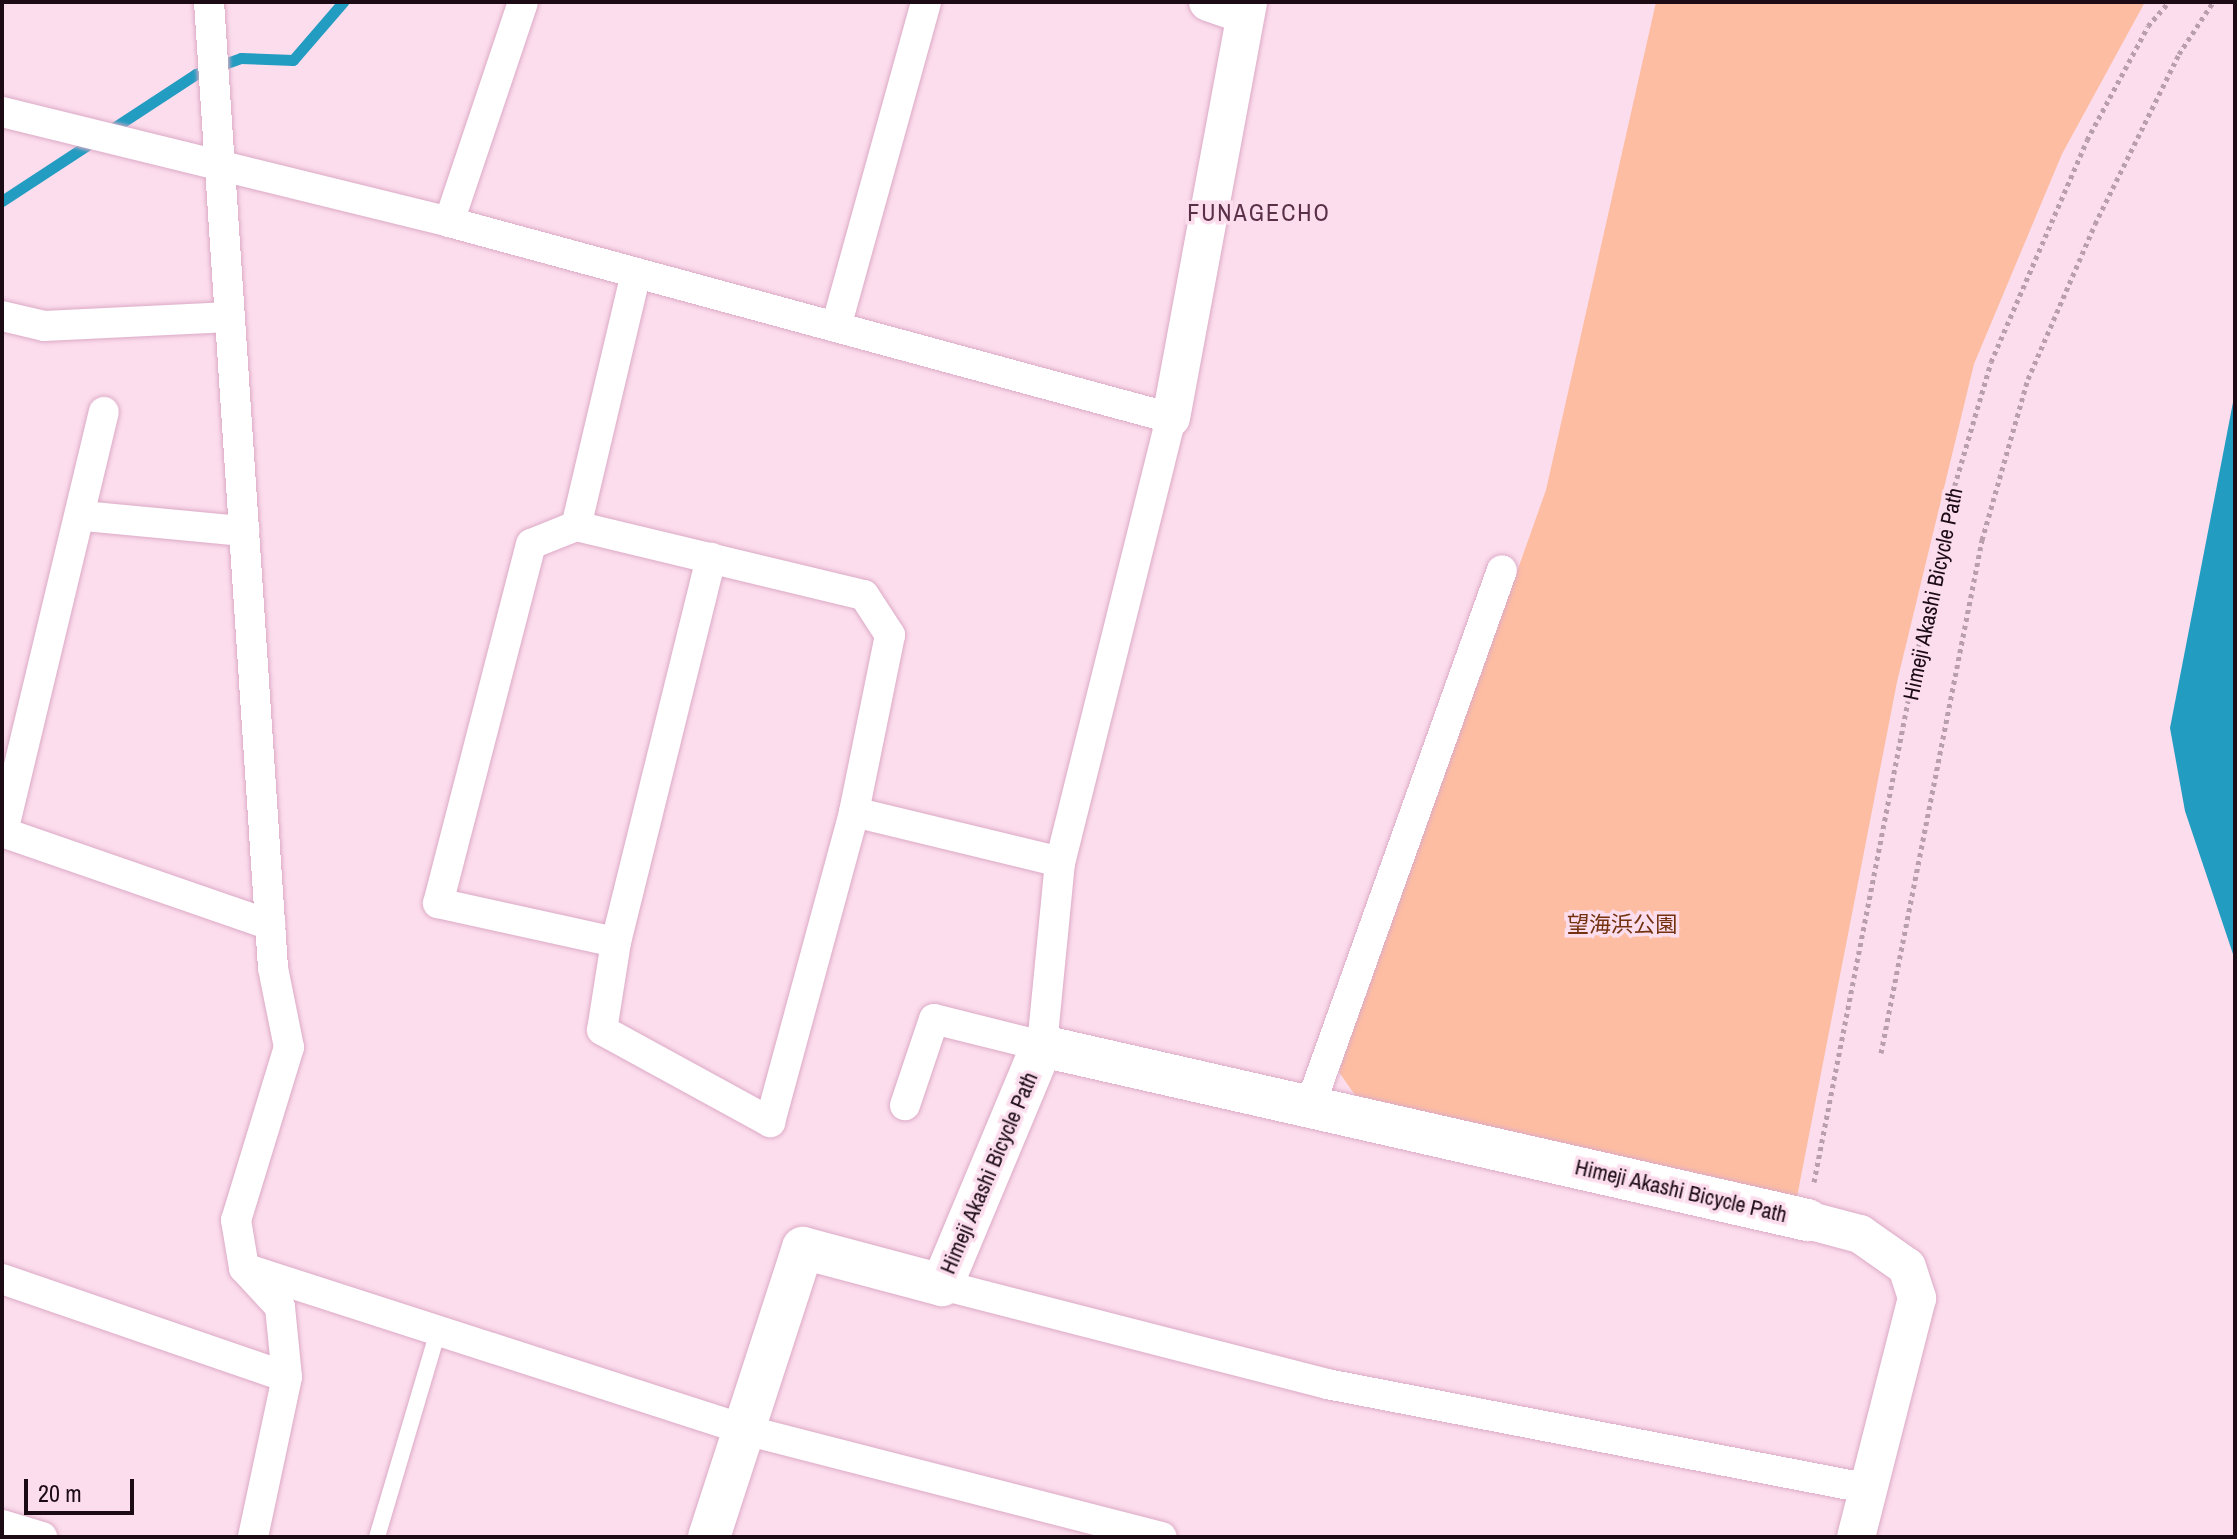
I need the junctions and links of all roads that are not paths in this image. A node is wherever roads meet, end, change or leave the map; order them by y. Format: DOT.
graph roads {
  1 [pos="209,2"];
  2 [pos="523,2"];
  3 [pos="926,2"];
  4 [pos="1208,2"];
  5 [pos="1246,9"];
  6 [pos="2,112"];
  7 [pos="220,169"];
  8 [pos="449,222"];
  9 [pos="636,273"];
  10 [pos="2,316"];
  11 [pos="230,317"];
  12 [pos="836,327"];
  13 [pos="104,412"];
  14 [pos="1171,418"];
  15 [pos="84,516"];
  16 [pos="576,526"];
  17 [pos="244,531"];
  18 [pos="711,558"];
  19 [pos="1502,570"];
  20 [pos="854,812"];
  21 [pos="3,832"];
  22 [pos="1060,862"];
  23 [pos="270,925"];
  24 [pos="616,942"];
  25 [pos="1042,1046"];
  26 [pos="905,1105"];
  27 [pos="1310,1106"];
  28 [pos="1807,1220"];
  29 [pos="244,1268"];
  30 [pos="2,1279"];
  31 [pos="942,1285"];
  32 [pos="438,1331"];
  33 [pos="287,1377"];
  34 [pos="749,1431"];
  35 [pos="1870,1489"];
  36 [pos="2,1525"];
  37 [pos="716,1535"];
  38 [pos="42,1537"];
  39 [pos="253,1537"];
  40 [pos="377,1537"];
  41 [pos="1162,1537"];
  42 [pos="1856,1537"];
  1 -- 7 [label="street"];
  2 -- 8 [label="street"];
  3 -- 12 [label="street"];
  4 -- 5 [label="street"];
  5 -- 14 [label="street"];
  6 -- 7 [label="street"];
  7 -- 8 [label="street"];
  7 -- 11 [label="street"];
  8 -- 9 [label="street"];
  9 -- 12 [label="street"];
  9 -- 16 [label="street"];
  10 -- 11 [label="street"];
  11 -- 17 [label="street"];
  12 -- 14 [label="street"];
  13 -- 15 [label="street"];
  14 -- 22 [label="street"];
  15 -- 17 [label="street"];
  15 -- 21 [label="street"];
  16 -- 18 [label="street"];
  16 -- 24 [label="street"];
  17 -- 23 [label="street"];
  18 -- 20 [label="street"];
  18 -- 24 [label="street"];
  19 -- 27 [label="street"];
  20 -- 22 [label="street"];
  20 -- 24 [label="street"];
  21 -- 23 [label="street"];
  22 -- 25 [label="street"];
  23 -- 29 [label="street"];
  25 -- 26 [label="street"];
  25 -- 27 [label="main road, Himeji Akashi Bicycle Path"];
  25 -- 31 [label="main road, Himeji Akashi Bicycle Path"];
  27 -- 28 [label="main road, Himeji Akashi Bicycle Path"];
  28 -- 35 [label="street"];
  29 -- 32 [label="street"];
  29 -- 33 [label="street"];
  30 -- 33 [label="street"];
  31 -- 34 [label="main road, Himeji Akashi Bicycle Path"];
  31 -- 35 [label="street"];
  32 -- 34 [label="street"];
  32 -- 40 [label="lane"];
  33 -- 39 [label="street"];
  34 -- 37 [label="main road, Himeji Akashi Bicycle Path"];
  34 -- 41 [label="street"];
  35 -- 42 [label="street"];
  36 -- 38 [label="street"];
}
